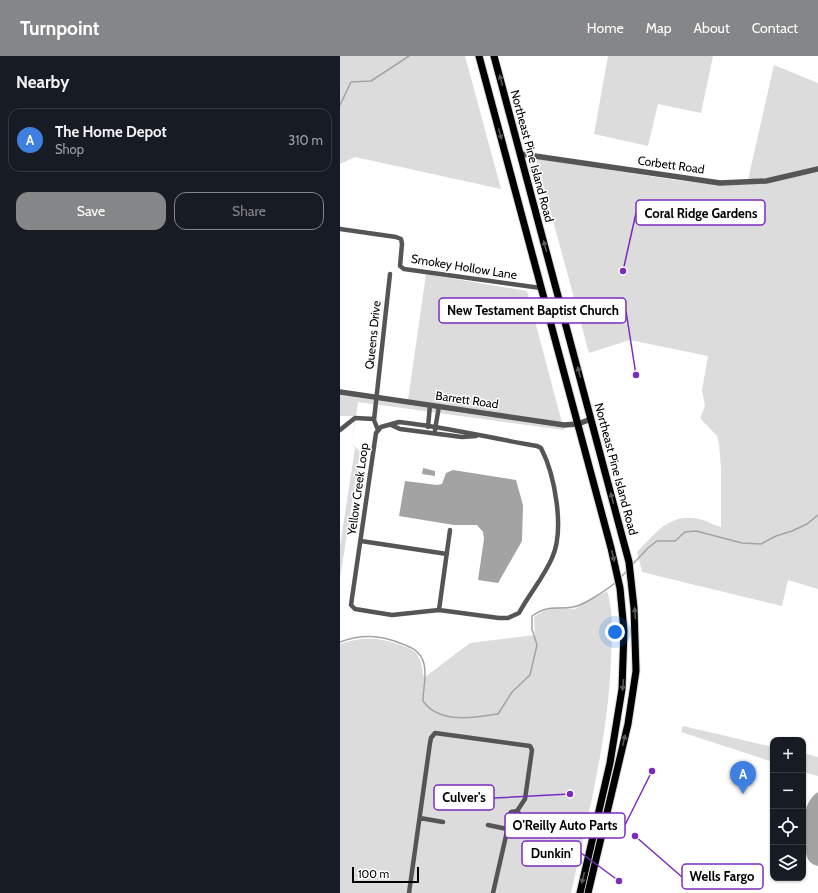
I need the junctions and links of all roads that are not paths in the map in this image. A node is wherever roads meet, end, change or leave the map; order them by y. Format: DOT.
graph roads {
  1 [pos="479,56"];
  2 [pos="494,56"];
  3 [pos="521,154"];
  4 [pos="818,169"];
  5 [pos="340,229"];
  6 [pos="390,274"];
  7 [pos="541,288"];
  8 [pos="340,392"];
  9 [pos="376,397"];
  10 [pos="430,405"];
  11 [pos="439,406"];
  12 [pos="374,419"];
  13 [pos="591,419"];
  14 [pos="408,423"];
  15 [pos="578,424"];
  16 [pos="391,425"];
  17 [pos="428,426"];
  18 [pos="436,427"];
  19 [pos="340,430"];
  20 [pos="378,430"];
  21 [pos="408,430"];
  22 [pos="456,430"];
  23 [pos="427,432"];
  24 [pos="435,433"];
  25 [pos="455,436"];
  26 [pos="477,436"];
  27 [pos="450,530"];
  28 [pos="360,541"];
  29 [pos="447,554"];
  30 [pos="439,610"];
  31 [pos="616,734"];
  32 [pos="610,798"];
  33 [pos="517,811"];
  34 [pos="420,818"];
  35 [pos="516,818"];
  36 [pos="443,822"];
  37 [pos="488,825"];
  38 [pos="525,825"];
  39 [pos="507,829"];
  40 [pos="410,893"];
  41 [pos="492,893"];
  42 [pos="580,893"];
  43 [pos="588,893"];
  1 -- 7 [label="main road, Northeast Pine Island Road, one-way"];
  3 -- 2 [label="main road, Northeast Pine Island Road, one-way"];
  3 -- 4 [label="street, Corbett Road"];
  13 -- 3 [label="main road, Northeast Pine Island Road, one-way"];
  5 -- 7 [label="street, Smokey Hollow Lane"];
  6 -- 9 [label="street, Queens Drive"];
  7 -- 15 [label="main road, Northeast Pine Island Road"];
  8 -- 9 [label="street, Barrett Road"];
  9 -- 10 [label="street, Barrett Road"];
  9 -- 12 [label="street, Queens Drive"];
  10 -- 11 [label="street, Barrett Road"];
  10 -- 17 [label="street"];
  11 -- 15 [label="street, Barrett Road"];
  11 -- 18 [label="street"];
  12 -- 19 [label="street"];
  12 -- 20 [label="street"];
  13 -- 15 [label="street, Barrett Road"];
  32 -- 13 [label="main road, Northeast Pine Island Road, one-way"];
  14 -- 16 [label="street, Yellow Creek Loop"];
  14 -- 17 [label="street, Yellow Creek Loop"];
  14 -- 21 [label="street"];
  15 -- 31 [label="main road, Northeast Pine Island Road, one-way"];
  16 -- 20 [label="street, Yellow Creek Loop"];
  16 -- 21 [label="street"];
  17 -- 18 [label="street, Yellow Creek Loop"];
  17 -- 23 [label="street"];
  18 -- 22 [label="street, Yellow Creek Loop"];
  18 -- 24 [label="street"];
  20 -- 28 [label="street, Yellow Creek Loop"];
  21 -- 23 [label="street"];
  22 -- 25 [label="street"];
  22 -- 26 [label="street, Yellow Creek Loop"];
  23 -- 24 [label="street"];
  24 -- 25 [label="street"];
  25 -- 26 [label="street"];
  26 -- 30 [label="street, Yellow Creek Loop"];
  27 -- 29 [label="street"];
  28 -- 29 [label="street"];
  28 -- 30 [label="street, Yellow Creek Loop"];
  29 -- 30 [label="street"];
  31 -- 32 [label="main road"];
  31 -- 42 [label="main road, Northeast Pine Island Road, one-way"];
  32 -- 43 [label="main road, Northeast Pine Island Road"];
  33 -- 34 [label="street"];
  33 -- 35 [label="street"];
  33 -- 35 [label="street"];
  34 -- 36 [label="street"];
  34 -- 40 [label="street"];
  35 -- 38 [label="street"];
  35 -- 39 [label="street"];
  37 -- 39 [label="street"];
  39 -- 41 [label="street"];
}
